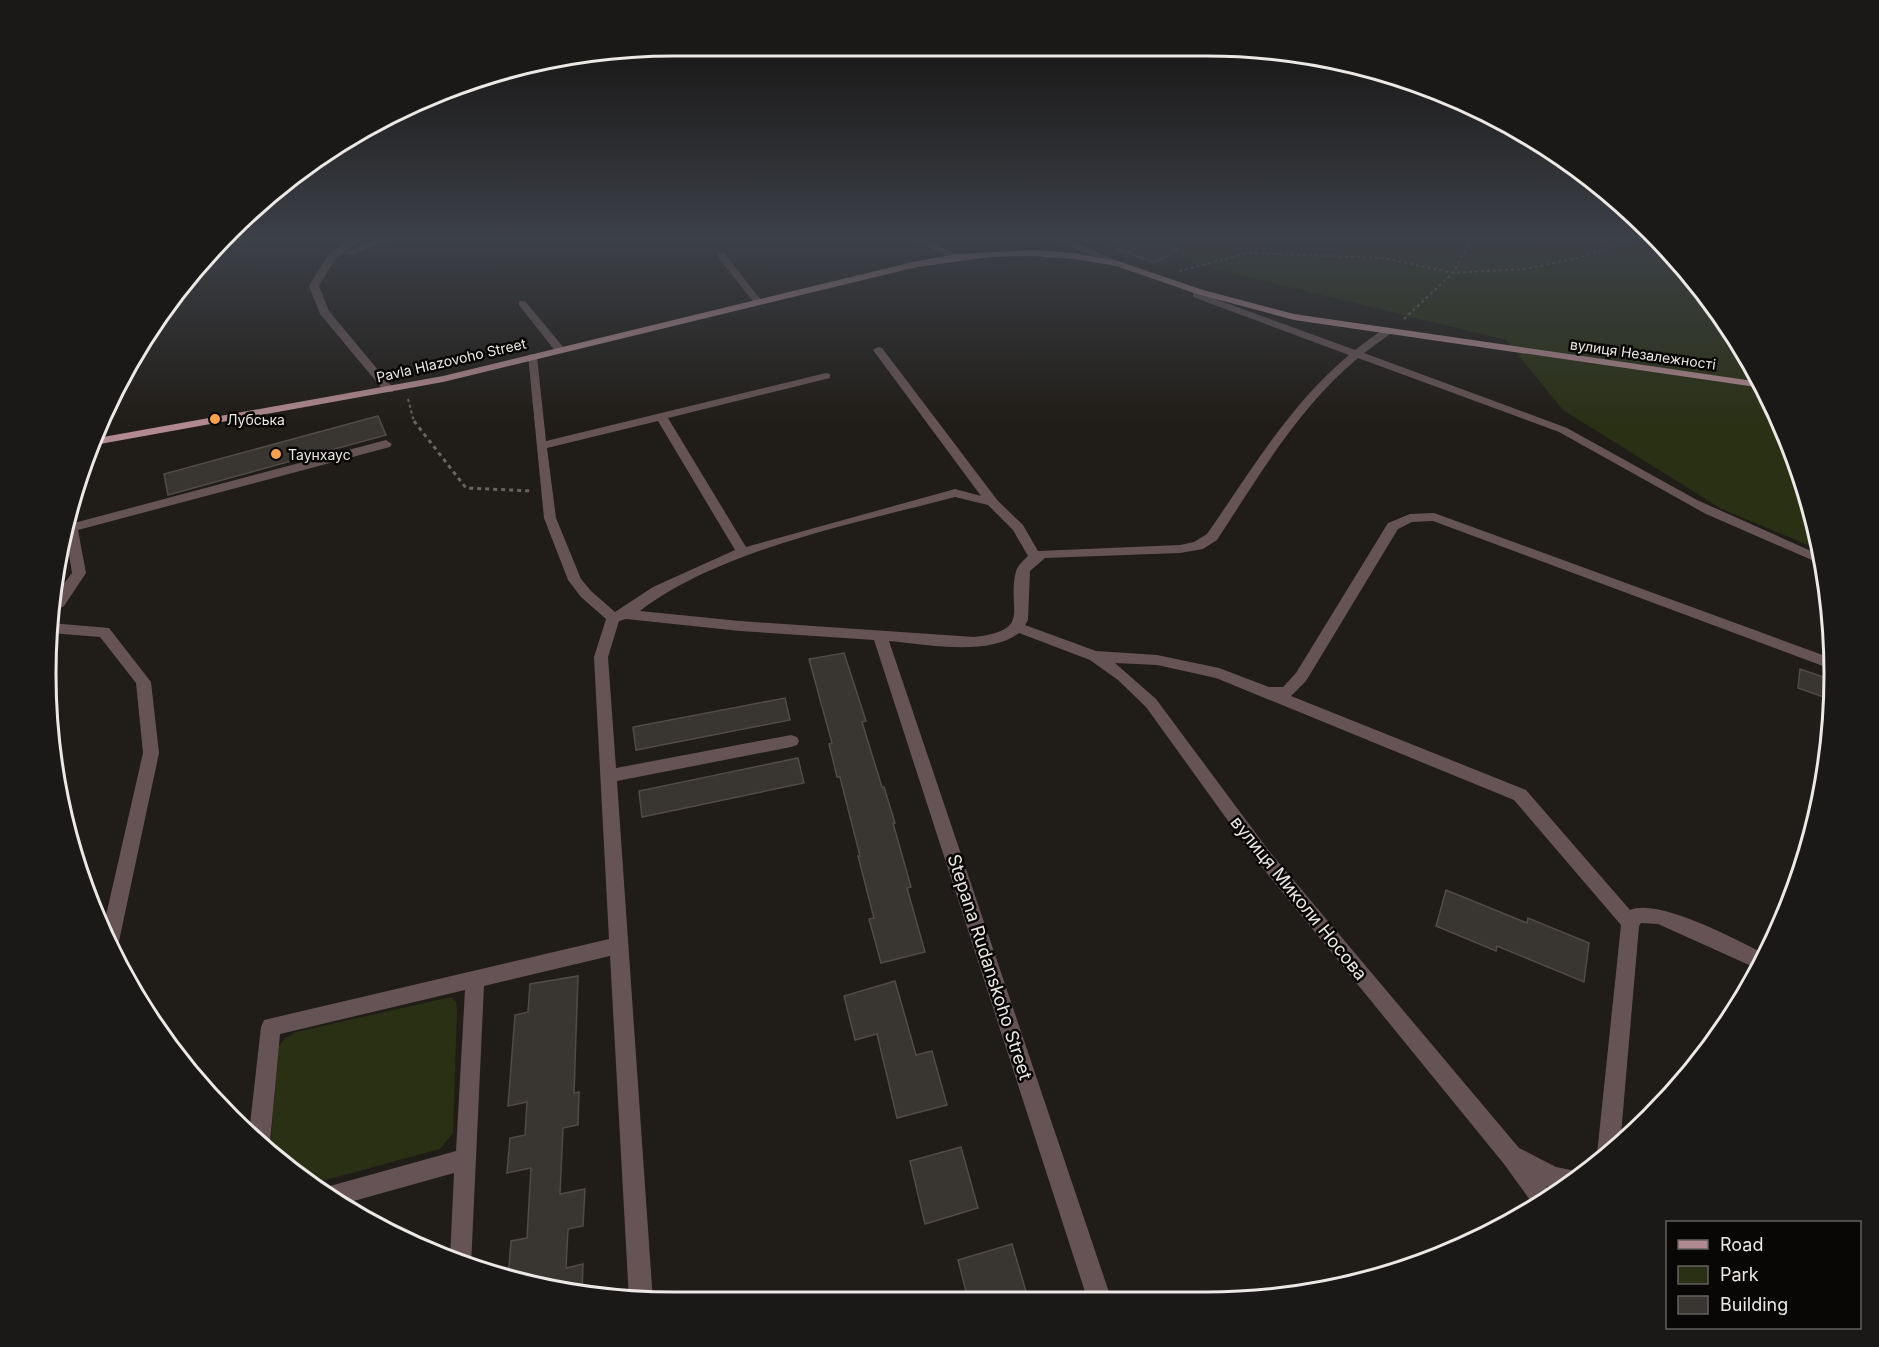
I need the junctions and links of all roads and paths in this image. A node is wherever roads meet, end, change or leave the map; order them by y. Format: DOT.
graph roads {
  1 [pos="320,301"];
  2 [pos="763,301"];
  3 [pos="1212,301"];
  4 [pos="1233,301"];
  5 [pos="1425,301"];
  6 [pos="758,302"];
  7 [pos="522,303"];
  8 [pos="1386,332"];
  9 [pos="560,350"];
  10 [pos="878,350"];
  11 [pos="1356,354"];
  12 [pos="532,357"];
  13 [pos="826,376"];
  14 [pos="1751,384"];
  15 [pos="405,387"];
  16 [pos="389,390"];
  17 [pos="661,417"];
  18 [pos="101,441"];
  19 [pos="386,444"];
  20 [pos="541,446"];
  21 [pos="547,492"];
  22 [pos="994,504"];
  23 [pos="74,525"];
  24 [pos="71,536"];
  25 [pos="743,552"];
  26 [pos="1812,556"];
  27 [pos="1035,557"];
  28 [pos="60,601"];
  29 [pos="620,616"];
  30 [pos="1017,627"];
  31 [pos="57,629"];
  32 [pos="880,636"];
  33 [pos="1095,656"];
  34 [pos="1823,661"];
  35 [pos="1268,693"];
  36 [pos="791,741"];
  37 [pos="609,776"];
  38 [pos="1630,923"];
  39 [pos="112,931"];
  40 [pos="619,945"];
  41 [pos="1754,958"];
  42 [pos="476,978"];
  43 [pos="260,1132"];
  44 [pos="1609,1141"];
  45 [pos="1510,1156"];
  46 [pos="466,1159"];
  47 [pos="1561,1179"];
  48 [pos="341,1194"];
  49 [pos="1538,1194"];
  50 [pos="461,1254"];
  51 [pos="640,1290"];
  52 [pos="1097,1292"];
  1 -- 16 [label="street"];
  2 -- 6 [label="main road, Pavla Hlazovoho Street"];
  3 -- 11 [label="street"];
  4 -- 8 [label="main road, вулиця Незалежності"];
  5 -- 8 [label="path"];
  6 -- 9 [label="main road, Pavla Hlazovoho Street"];
  7 -- 9 [label="street"];
  8 -- 11 [label="street"];
  8 -- 14 [label="main road, вулиця Незалежності"];
  9 -- 12 [label="main road, Pavla Hlazovoho Street"];
  10 -- 22 [label="street"];
  11 -- 26 [label="street"];
  11 -- 27 [label="street"];
  12 -- 15 [label="main road, Pavla Hlazovoho Street"];
  12 -- 20 [label="street"];
  13 -- 17 [label="street"];
  15 -- 16 [label="main road, Pavla Hlazovoho Street"];
  15 -- 21 [label="path"];
  16 -- 18 [label="main road, Pavla Hlazovoho Street"];
  17 -- 20 [label="street"];
  17 -- 25 [label="street"];
  19 -- 23 [label="street"];
  20 -- 21 [label="street"];
  21 -- 29 [label="street"];
  22 -- 25 [label="street"];
  22 -- 27 [label="street"];
  24 -- 28 [label="street"];
  25 -- 29 [label="street"];
  27 -- 30 [label="street"];
  29 -- 32 [label="street"];
  29 -- 37 [label="street"];
  30 -- 32 [label="street"];
  30 -- 33 [label="street, вулиця Миколи Носова"];
  31 -- 39 [label="street"];
  32 -- 52 [label="street, Stepana Rudanskoho Street"];
  33 -- 35 [label="street"];
  33 -- 45 [label="street, вулиця Миколи Носова"];
  34 -- 35 [label="street"];
  35 -- 38 [label="street"];
  36 -- 37 [label="street"];
  37 -- 40 [label="street"];
  38 -- 41 [label="street"];
  38 -- 44 [label="street"];
  40 -- 42 [label="street"];
  40 -- 51 [label="street"];
  42 -- 43 [label="street"];
  42 -- 46 [label="street"];
  45 -- 47 [label="street, вулиця Миколи Носова"];
  45 -- 49 [label="street"];
  46 -- 48 [label="street"];
  46 -- 50 [label="street"];
}
